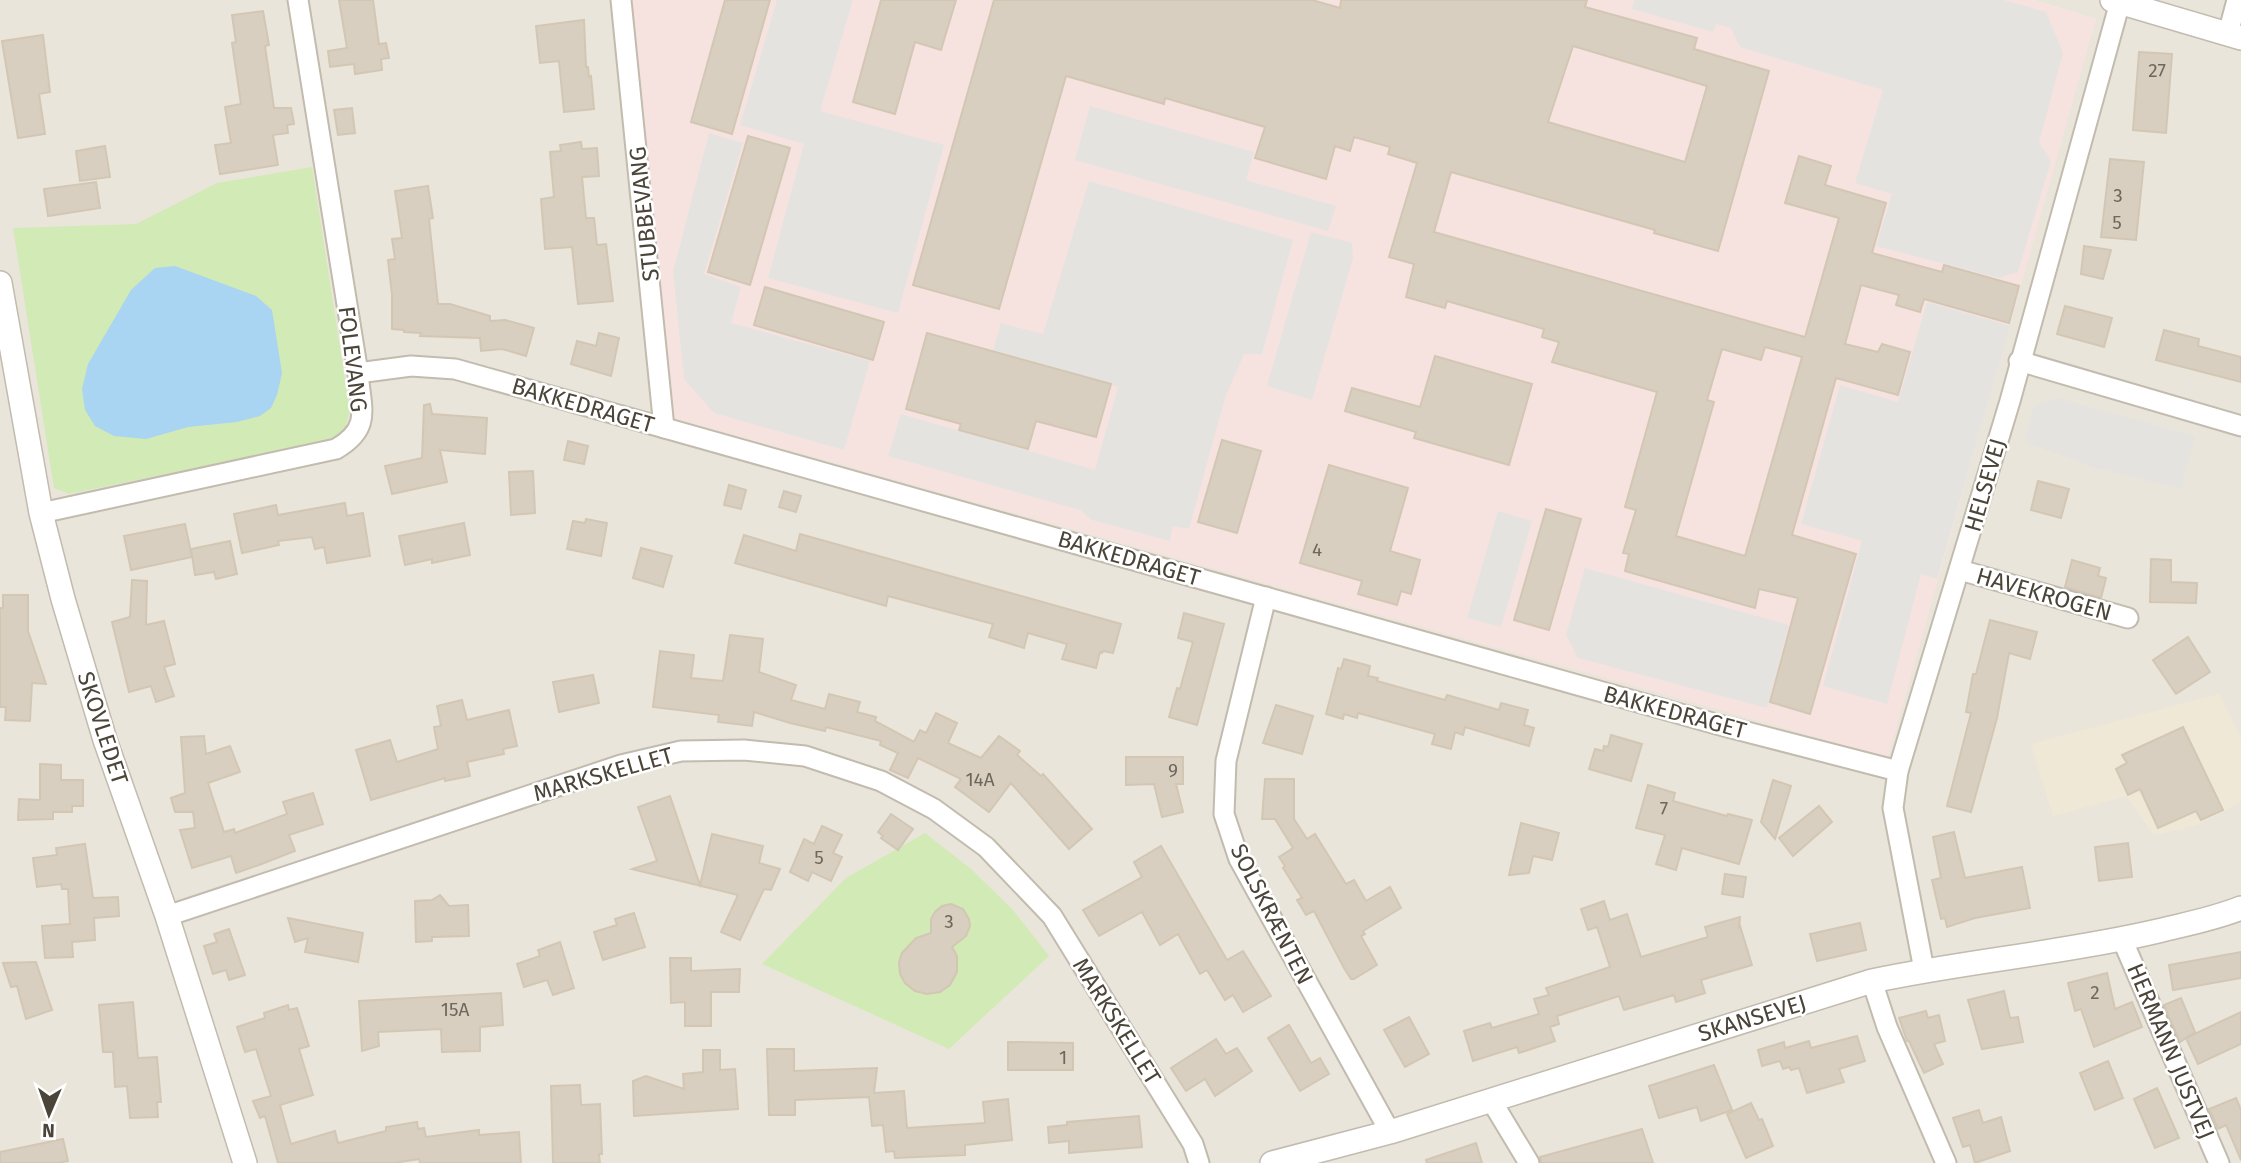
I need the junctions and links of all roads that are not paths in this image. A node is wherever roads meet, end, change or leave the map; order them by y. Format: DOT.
graph roads {
  1 [pos="299,0"];
  2 [pos="621,0"];
  3 [pos="2237,0"];
  4 [pos="2116,1"];
  5 [pos="2235,36"];
  6 [pos="0,282"];
  7 [pos="2020,361"];
  8 [pos="358,373"];
  9 [pos="2241,426"];
  10 [pos="664,428"];
  11 [pos="41,513"];
  12 [pos="1960,570"];
  13 [pos="1266,597"];
  14 [pos="2128,618"];
  15 [pos="1898,771"];
  16 [pos="2241,908"];
  17 [pos="167,916"];
  18 [pos="2122,939"];
  19 [pos="1924,970"];
  20 [pos="1871,981"];
  21 [pos="1491,1100"];
  22 [pos="1390,1132"];
  23 [pos="245,1163"];
  24 [pos="1199,1163"];
  25 [pos="1272,1163"];
  26 [pos="1529,1163"];
  27 [pos="1946,1163"];
  28 [pos="2219,1163"];
  1 -- 8 [label="street, FOLEVANG"];
  2 -- 10 [label="street, STUBBEVANG"];
  3 -- 5 [label="street"];
  4 -- 5 [label="street"];
  4 -- 7 [label="street, HELSEVEJ"];
  6 -- 11 [label="street, SKOVLEDET"];
  7 -- 9 [label="street"];
  7 -- 12 [label="street, HELSEVEJ"];
  8 -- 10 [label="street, BAKKEDRAGET"];
  8 -- 11 [label="street, FOLEVANG"];
  10 -- 13 [label="street, BAKKEDRAGET"];
  11 -- 17 [label="street, SKOVLEDET"];
  12 -- 14 [label="street, HAVEKROGEN"];
  12 -- 15 [label="street, HELSEVEJ"];
  13 -- 15 [label="street, BAKKEDRAGET"];
  13 -- 22 [label="street, SOLSKRÆNTEN"];
  15 -- 19 [label="street, HELSEVEJ"];
  16 -- 18 [label="street, SKANSEVEJ"];
  17 -- 23 [label="street, SKOVLEDET"];
  17 -- 24 [label="street, MARKSKELLET"];
  18 -- 19 [label="street, SKANSEVEJ"];
  18 -- 28 [label="street, HERMANN JUSTVEJ"];
  19 -- 20 [label="street, SKANSEVEJ"];
  20 -- 21 [label="street, SKANSEVEJ"];
  20 -- 27 [label="street"];
  21 -- 22 [label="street, SKANSEVEJ"];
  21 -- 26 [label="street"];
  22 -- 25 [label="street, SKANSEVEJ"];
}
